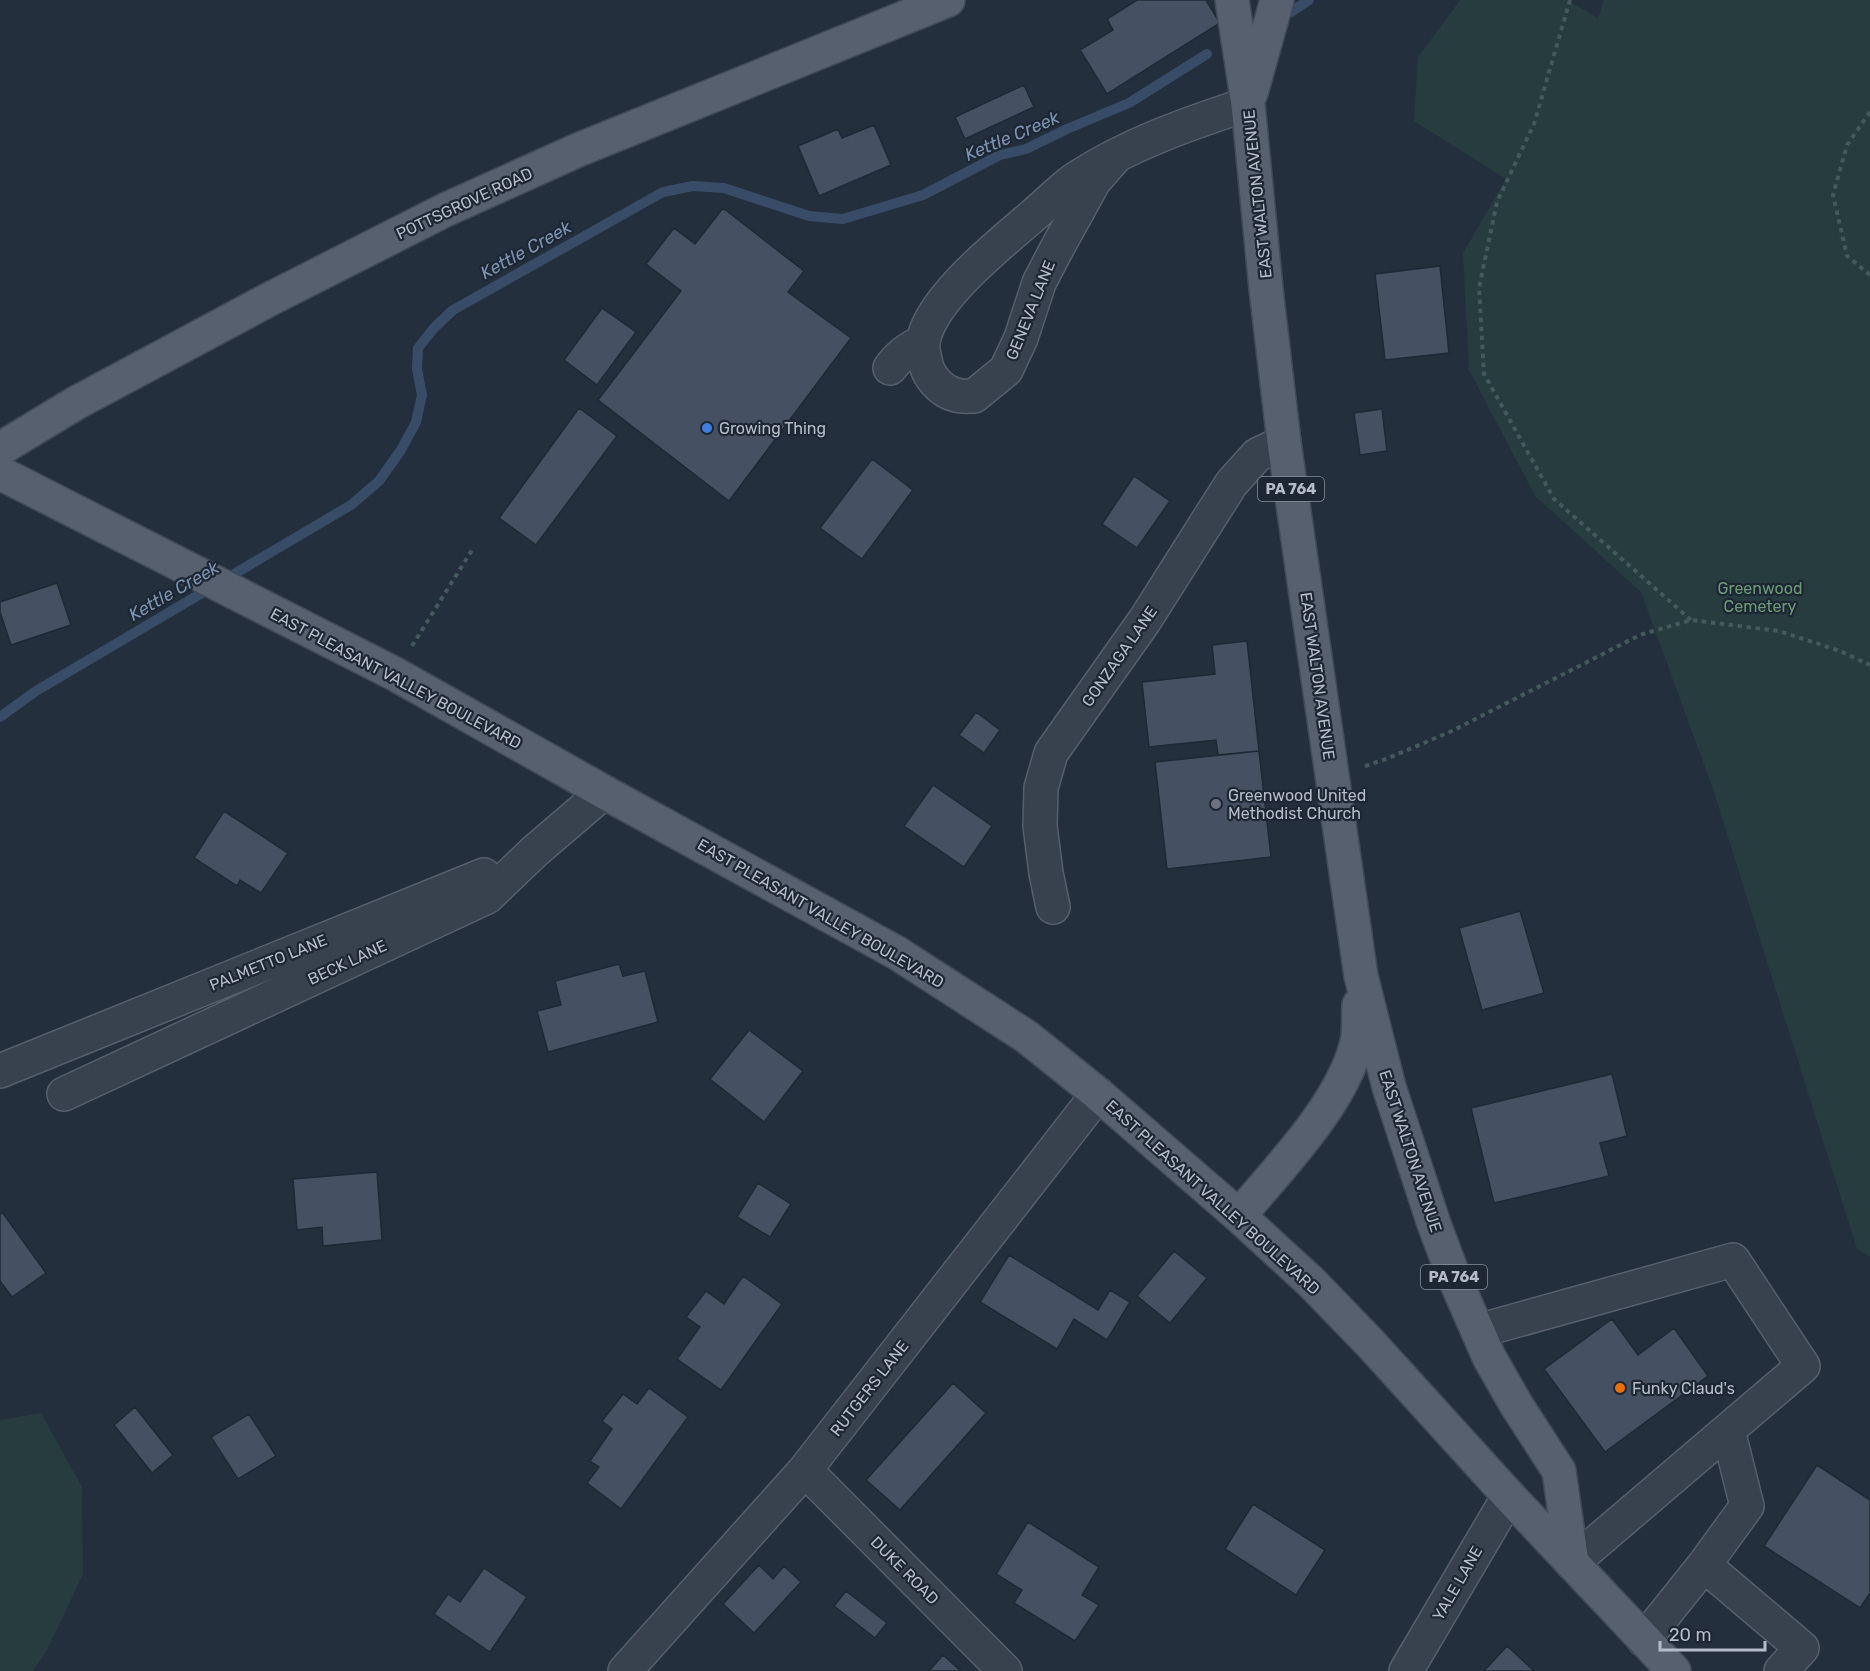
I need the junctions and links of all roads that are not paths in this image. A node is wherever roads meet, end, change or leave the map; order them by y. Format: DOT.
graph roads {
  1 [pos="948,0"];
  2 [pos="1232,0"];
  3 [pos="1277,0"];
  4 [pos="1248,104"];
  5 [pos="1116,156"];
  6 [pos="923,342"];
  7 [pos="890,368"];
  8 [pos="1284,442"];
  9 [pos="0,449"];
  10 [pos="0,473"];
  11 [pos="604,792"];
  12 [pos="535,851"];
  13 [pos="1053,907"];
  14 [pos="1360,976"];
  15 [pos="0,1071"];
  16 [pos="64,1094"];
  17 [pos="1098,1094"];
  18 [pos="1239,1216"];
  19 [pos="1478,1331"];
  20 [pos="1728,1430"];
  21 [pos="806,1470"];
  22 [pos="1509,1496"];
  23 [pos="1572,1563"];
  24 [pos="1704,1565"];
  25 [pos="1644,1640"];
  26 [pos="625,1671"];
  27 [pos="1005,1671"];
  28 [pos="1406,1671"];
  29 [pos="1674,1671"];
  30 [pos="1781,1671"];
  1 -- 9 [label="main road, POTTSGROVE ROAD"];
  2 -- 4 [label="main road, EAST WALTON AVENUE / PA 764"];
  3 -- 4 [label="main road"];
  4 -- 5 [label="street, GENEVA LANE"];
  4 -- 8 [label="main road, EAST WALTON AVENUE / PA 764"];
  5 -- 6 [label="street, GENEVA LANE"];
  5 -- 6 [label="street, GENEVA LANE"];
  6 -- 7 [label="street"];
  8 -- 13 [label="street, GONZAGA LANE"];
  8 -- 14 [label="main road, EAST WALTON AVENUE / PA 764"];
  10 -- 11 [label="main road, EAST PLEASANT VALLEY BOULEVARD"];
  11 -- 12 [label="street, BECK LANE"];
  11 -- 17 [label="main road, EAST PLEASANT VALLEY BOULEVARD"];
  12 -- 15 [label="street, PALMETTO LANE"];
  12 -- 16 [label="street, BECK LANE"];
  14 -- 18 [label="main road, PA 764"];
  14 -- 19 [label="main road, EAST WALTON AVENUE / PA 764"];
  17 -- 18 [label="main road, EAST PLEASANT VALLEY BOULEVARD"];
  17 -- 21 [label="street, RUTGERS LANE"];
  18 -- 22 [label="main road, EAST PLEASANT VALLEY BOULEVARD"];
  19 -- 20 [label="street"];
  19 -- 23 [label="main road, EAST WALTON AVENUE / PA 764"];
  20 -- 23 [label="street"];
  20 -- 24 [label="street"];
  21 -- 26 [label="street, RUTGERS LANE"];
  21 -- 27 [label="street, DUKE ROAD"];
  22 -- 23 [label="main road, EAST PLEASANT VALLEY BOULEVARD"];
  22 -- 28 [label="street, YALE LANE"];
  23 -- 25 [label="main road, EAST PLEASANT VALLEY BOULEVARD"];
  24 -- 25 [label="street"];
  24 -- 30 [label="street"];
  25 -- 29 [label="main road, EAST PLEASANT VALLEY BOULEVARD"];
}
